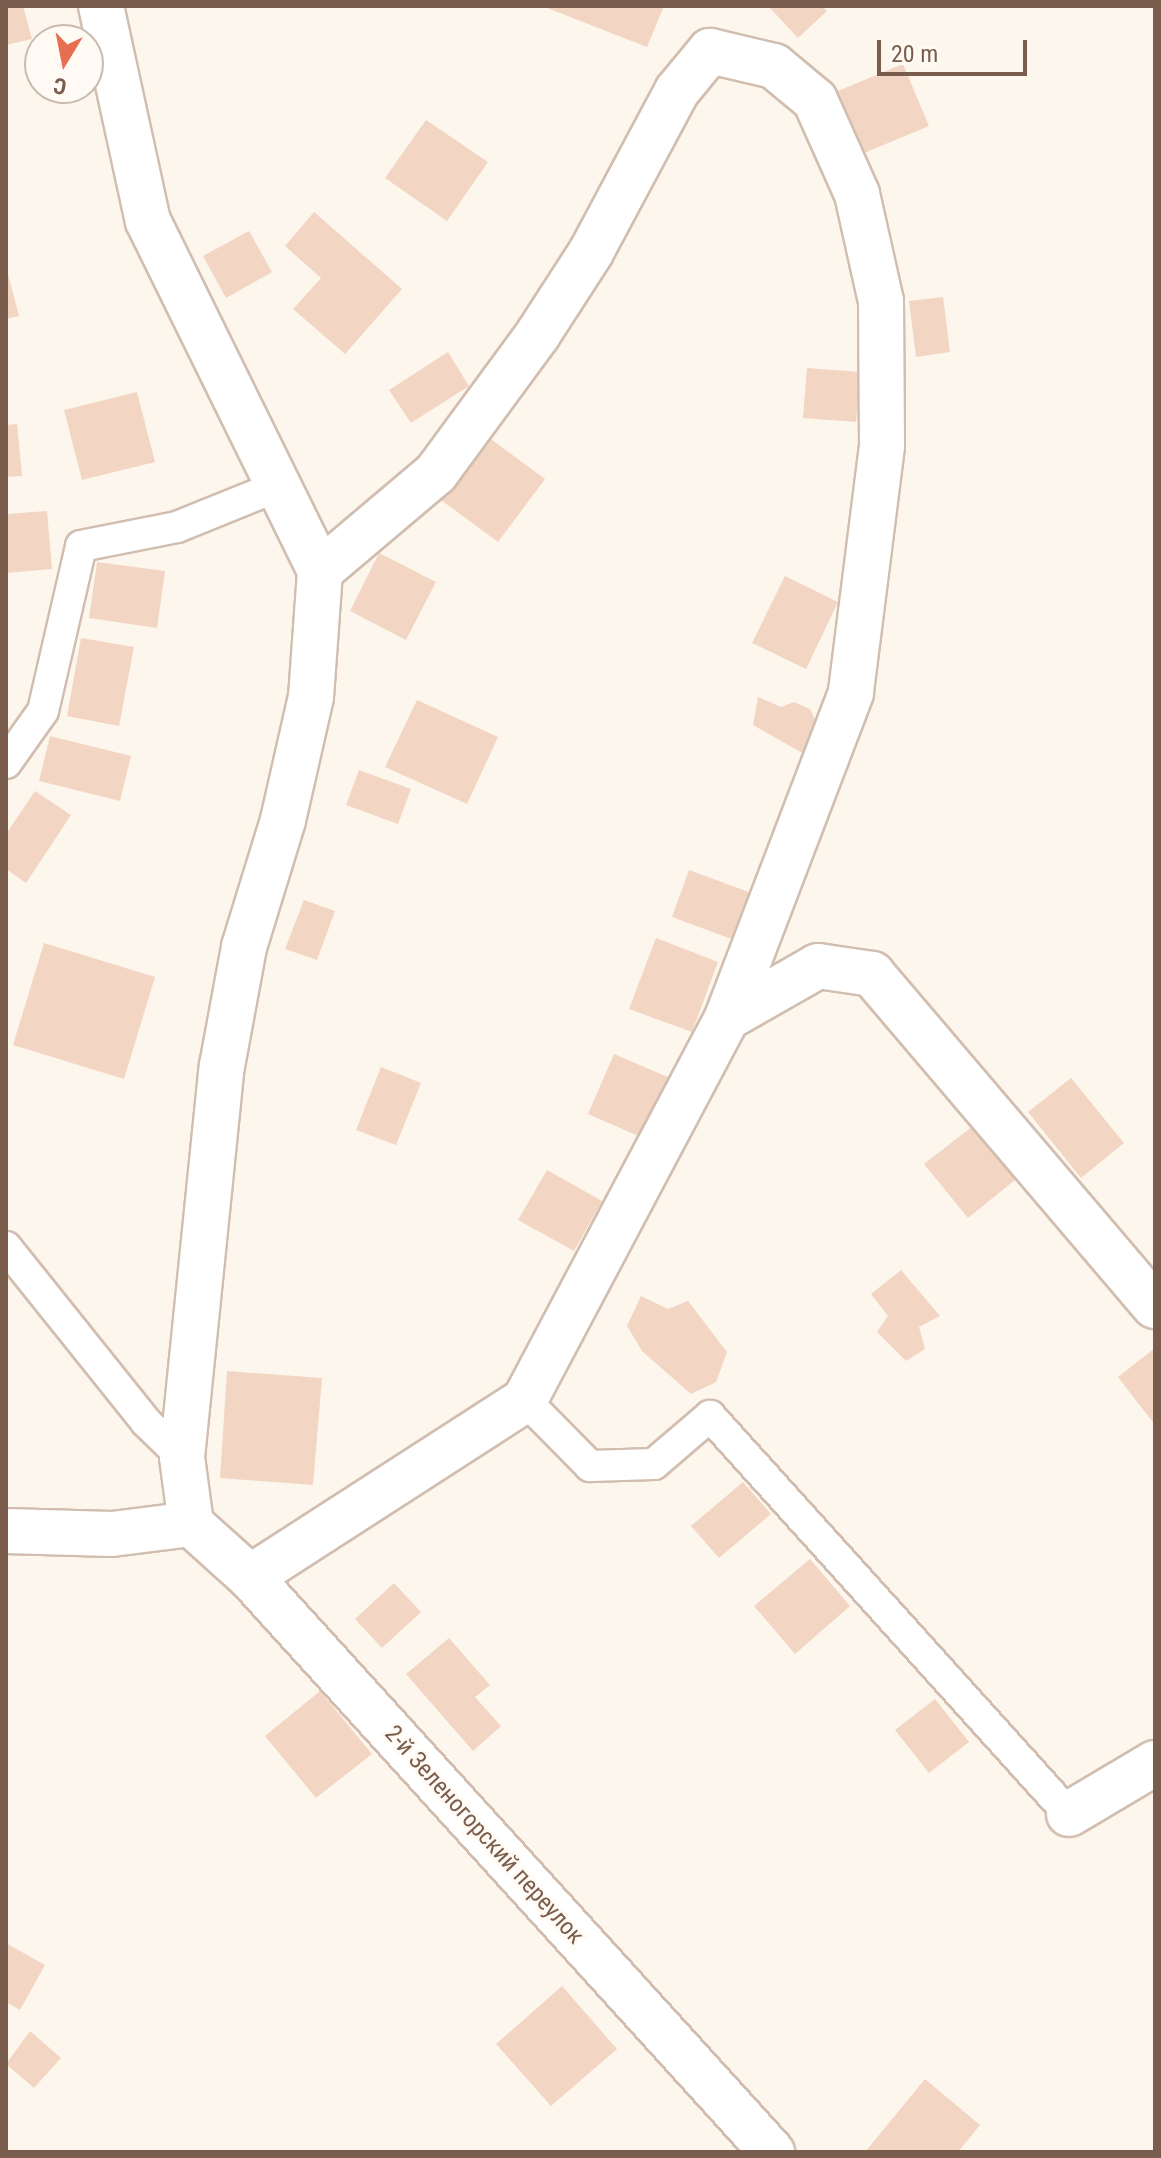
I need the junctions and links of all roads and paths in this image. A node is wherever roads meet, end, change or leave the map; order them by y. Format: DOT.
graph roads {
  1 [pos="101,6"];
  2 [pos="276,487"];
  3 [pos="320,571"];
  4 [pos="6,763"];
  5 [pos="727,1018"];
  6 [pos="6,1247"];
  7 [pos="1155,1306"];
  8 [pos="525,1400"];
  9 [pos="182,1457"];
  10 [pos="191,1524"];
  11 [pos="6,1531"];
  12 [pos="250,1577"];
  13 [pos="1155,1763"];
  14 [pos="1069,1814"];
  15 [pos="772,2152"];
  1 -- 2 [label="street"];
  2 -- 3 [label="street"];
  2 -- 4 [label="lane"];
  3 -- 5 [label="street"];
  3 -- 9 [label="street"];
  5 -- 7 [label="street"];
  5 -- 8 [label="street"];
  6 -- 9 [label="lane"];
  8 -- 12 [label="street"];
  8 -- 14 [label="lane"];
  9 -- 10 [label="street"];
  10 -- 11 [label="street"];
  10 -- 12 [label="street, 2-й Зеленогорский переулок"];
  12 -- 15 [label="street, 2-й Зеленогорский переулок"];
  13 -- 14 [label="street"];
}
